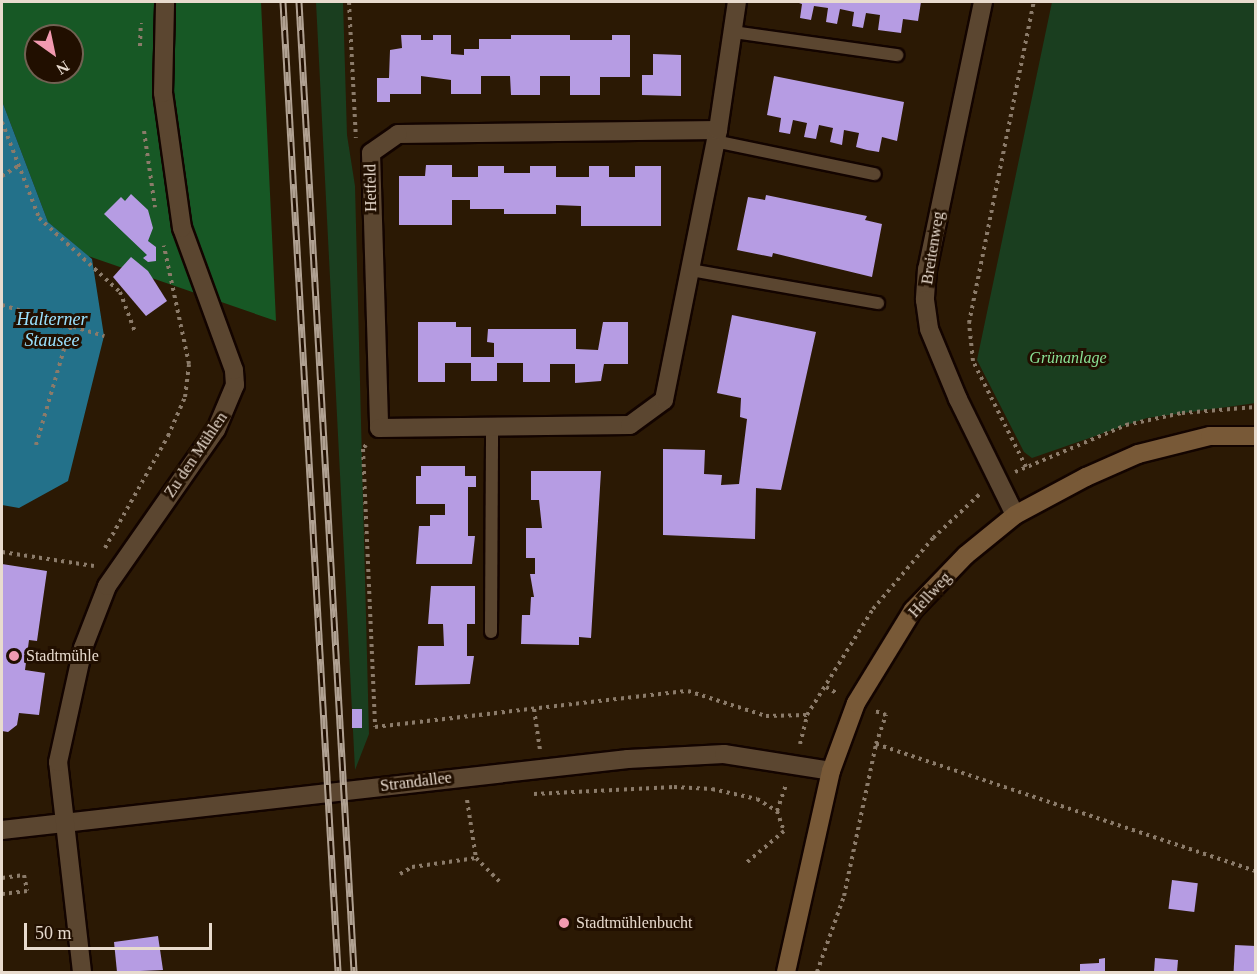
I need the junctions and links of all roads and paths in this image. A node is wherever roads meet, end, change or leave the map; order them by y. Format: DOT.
graph roads {
  1 [pos="165,2"];
  2 [pos="349,2"];
  3 [pos="737,2"];
  4 [pos="983,2"];
  5 [pos="1034,2"];
  6 [pos="733,32"];
  7 [pos="897,55"];
  8 [pos="2,122"];
  9 [pos="144,124"];
  10 [pos="717,136"];
  11 [pos="371,153"];
  12 [pos="18,166"];
  13 [pos="875,174"];
  14 [pos="2,176"];
  15 [pos="157,215"];
  16 [pos="162,238"];
  17 [pos="690,270"];
  18 [pos="878,303"];
  19 [pos="2,305"];
  20 [pos="71,325"];
  21 [pos="135,332"];
  22 [pos="104,336"];
  23 [pos="1256,407"];
  24 [pos="492,426"];
  25 [pos="380,428"];
  26 [pos="1256,436"];
  27 [pos="36,445"];
  28 [pos="1026,466"];
  29 [pos="999,482"];
  30 [pos="1016,515"];
  31 [pos="2,552"];
  32 [pos="491,632"];
  33 [pos="856,703"];
  34 [pos="534,709"];
  35 [pos="807,716"];
  36 [pos="876,744"];
  37 [pos="795,763"];
  38 [pos="543,766"];
  39 [pos="831,771"];
  40 [pos="532,794"];
  41 [pos="478,799"];
  42 [pos="467,800"];
  43 [pos="455,801"];
  44 [pos="63,823"];
  45 [pos="2,830"];
  46 [pos="476,858"];
  47 [pos="746,863"];
  48 [pos="1256,870"];
  49 [pos="400,874"];
  50 [pos="2,878"];
  51 [pos="499,881"];
  52 [pos="2,894"];
  53 [pos="82,972"];
  54 [pos="786,972"];
  55 [pos="817,972"];
  1 -- 44 [label="street, Zu den Mühlen"];
  2 -- 11 [label="path"];
  3 -- 6 [label="street"];
  4 -- 29 [label="street, Breitenweg"];
  5 -- 28 [label="path"];
  6 -- 7 [label="lane"];
  6 -- 10 [label="street"];
  8 -- 12 [label="path"];
  9 -- 15 [label="path"];
  10 -- 11 [label="street, Hetfeld"];
  10 -- 13 [label="lane"];
  10 -- 17 [label="street"];
  11 -- 25 [label="street, Hetfeld"];
  12 -- 14 [label="path"];
  12 -- 21 [label="path"];
  16 -- 31 [label="path"];
  17 -- 18 [label="lane"];
  17 -- 24 [label="street"];
  19 -- 20 [label="path"];
  20 -- 22 [label="path"];
  20 -- 27 [label="path"];
  23 -- 28 [label="path"];
  24 -- 25 [label="street"];
  24 -- 32 [label="lane"];
  25 -- 34 [label="path"];
  26 -- 30 [label="street, Hellweg"];
  28 -- 29 [label="path"];
  29 -- 30 [label="street, Breitenweg"];
  29 -- 35 [label="path"];
  30 -- 33 [label="street, Hellweg"];
  33 -- 36 [label="path"];
  33 -- 39 [label="street, Hellweg"];
  34 -- 35 [label="path"];
  34 -- 38 [label="path"];
  35 -- 37 [label="path"];
  36 -- 48 [label="path"];
  36 -- 55 [label="path"];
  37 -- 38 [label="street, Strandallee"];
  37 -- 39 [label="street, Strandallee"];
  38 -- 44 [label="street, Strandallee"];
  39 -- 54 [label="street, Hellweg"];
  40 -- 47 [label="path"];
  41 -- 42 [label="path"];
  42 -- 43 [label="path"];
  42 -- 46 [label="path"];
  44 -- 45 [label="street, Strandallee"];
  44 -- 53 [label="street, Zu den Mühlen"];
  46 -- 49 [label="path"];
  46 -- 51 [label="path"];
  50 -- 52 [label="path"];
}
